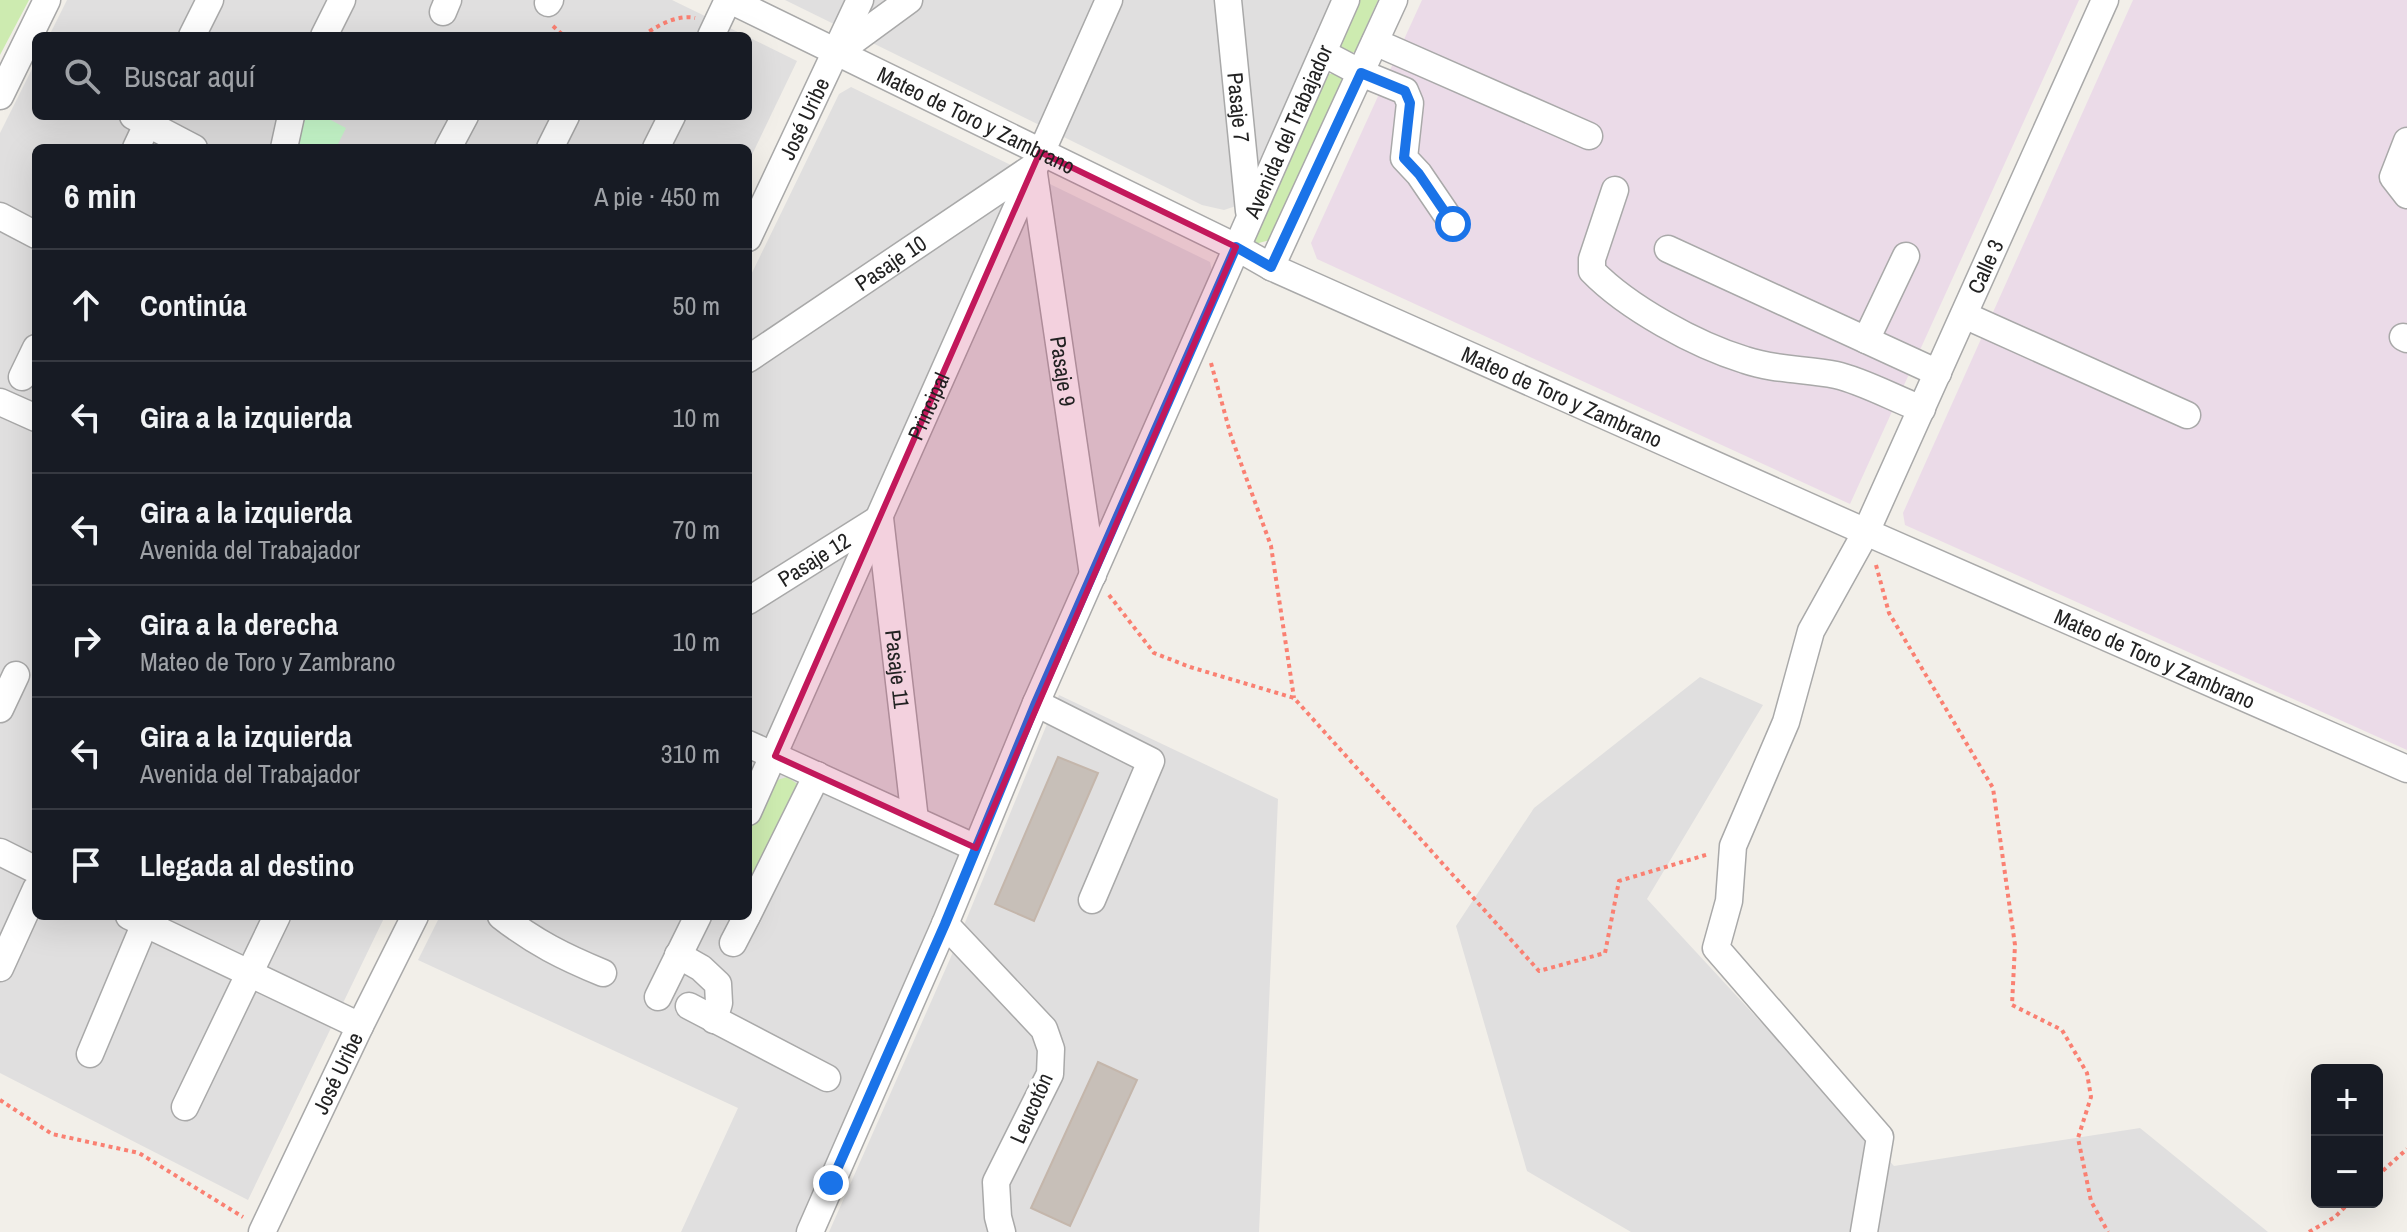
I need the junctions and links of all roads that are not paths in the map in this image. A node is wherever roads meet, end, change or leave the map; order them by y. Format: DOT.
graph roads {
  1 [pos="47,0"];
  2 [pos="210,0"];
  3 [pos="342,0"];
  4 [pos="729,0"];
  5 [pos="860,0"];
  6 [pos="909,0"];
  7 [pos="1109,0"];
  8 [pos="1228,0"];
  9 [pos="1346,0"];
  10 [pos="1394,0"];
  11 [pos="2105,0"];
  12 [pos="762,7"];
  13 [pos="714,30"];
  14 [pos="37,32"];
  15 [pos="194,32"];
  16 [pos="326,32"];
  17 [pos="1375,42"];
  18 [pos="837,52"];
  19 [pos="1323,53"];
  20 [pos="26,66"];
  21 [pos="1361,73"];
  22 [pos="0,96"];
  23 [pos="143,120"];
  24 [pos="147,120"];
  25 [pos="290,120"];
  26 [pos="463,120"];
  27 [pos="564,120"];
  28 [pos="670,120"];
  29 [pos="1589,136"];
  30 [pos="2407,141"];
  31 [pos="137,144"];
  32 [pos="187,144"];
  33 [pos="285,144"];
  34 [pos="450,144"];
  35 [pos="552,144"];
  36 [pos="658,144"];
  37 [pos="1037,159"];
  38 [pos="1615,190"];
  39 [pos="2407,195"];
  40 [pos="1250,215"];
  41 [pos="0,216"];
  42 [pos="1453,224"];
  43 [pos="752,230"];
  44 [pos="32,233"];
  45 [pos="1236,247"];
  46 [pos="1668,249"];
  47 [pos="1906,256"];
  48 [pos="1271,267"];
  49 [pos="1964,315"];
  50 [pos="1866,340"];
  51 [pos="32,356"];
  52 [pos="752,356"];
  53 [pos="1938,373"];
  54 [pos="22,377"];
  55 [pos="1922,409"];
  56 [pos="4,413"];
  57 [pos="2187,415"];
  58 [pos="32,417"];
  59 [pos="880,518"];
  60 [pos="1866,532"];
  61 [pos="1093,575"];
  62 [pos="752,598"];
  63 [pos="16,675"];
  64 [pos="1036,703"];
  65 [pos="0,709"];
  66 [pos="752,746"];
  67 [pos="775,756"];
  68 [pos="2407,769"];
  69 [pos="817,775"];
  70 [pos="752,804"];
  71 [pos="915,820"];
  72 [pos="976,848"];
  73 [pos="0,852"];
  74 [pos="32,868"];
  75 [pos="32,898"];
  76 [pos="1092,900"];
  77 [pos="752,905"];
  78 [pos="141,920"];
  79 [pos="143,920"];
  80 [pos="275,920"];
  81 [pos="413,920"];
  82 [pos="506,920"];
  83 [pos="744,920"];
  84 [pos="945,924"];
  85 [pos="688,936"];
  86 [pos="733,943"];
  87 [pos="0,968"];
  88 [pos="603,973"];
  89 [pos="248,975"];
  90 [pos="658,997"];
  91 [pos="689,1006"];
  92 [pos="714,1020"];
  93 [pos="360,1026"];
  94 [pos="90,1054"];
  95 [pos="827,1078"];
  96 [pos="185,1107"];
  97 [pos="267,1222"];
  98 [pos="810,1232"];
  99 [pos="1002,1232"];
  100 [pos="1864,1232"];
  1 -- 14 [label="street"];
  2 -- 15 [label="street"];
  3 -- 16 [label="street"];
  4 -- 12 [label="street, Mateo de Toro y Zambrano"];
  4 -- 13 [label="street"];
  5 -- 18 [label="street, José Uribe"];
  6 -- 18 [label="street"];
  7 -- 37 [label="street, Principal"];
  8 -- 40 [label="street, Pasaje 7"];
  9 -- 19 [label="street, Avenida del Trabajador"];
  10 -- 17 [label="street, Avenida del Trabajador"];
  11 -- 49 [label="street, Calle 3"];
  12 -- 18 [label="street, Mateo de Toro y Zambrano"];
  17 -- 21 [label="street, Avenida del Trabajador"];
  17 -- 29 [label="street"];
  18 -- 37 [label="street, Mateo de Toro y Zambrano"];
  18 -- 43 [label="street, José Uribe"];
  19 -- 21 [label="street"];
  19 -- 40 [label="street, Avenida del Trabajador"];
  20 -- 22 [label="street"];
  21 -- 42 [label="street"];
  21 -- 48 [label="street, Avenida del Trabajador"];
  23 -- 31 [label="street"];
  24 -- 32 [label="street"];
  25 -- 33 [label="street"];
  26 -- 34 [label="street"];
  27 -- 35 [label="street"];
  28 -- 36 [label="street"];
  30 -- 39 [label="street"];
  37 -- 45 [label="street, Mateo de Toro y Zambrano"];
  37 -- 52 [label="street, Pasaje 10"];
  37 -- 59 [label="street, Principal"];
  37 -- 61 [label="street, Pasaje 9"];
  38 -- 55 [label="street"];
  40 -- 45 [label="street, Avenida del Trabajador"];
  41 -- 44 [label="street"];
  45 -- 48 [label="street, Mateo de Toro y Zambrano"];
  45 -- 61 [label="street, Avenida del Trabajador"];
  46 -- 50 [label="street"];
  47 -- 50 [label="street"];
  48 -- 60 [label="street, Mateo de Toro y Zambrano"];
  49 -- 53 [label="street, Calle 3"];
  49 -- 57 [label="street"];
  50 -- 53 [label="street"];
  51 -- 54 [label="street"];
  53 -- 55 [label="street, Calle 3"];
  55 -- 60 [label="street, Calle 3"];
  56 -- 58 [label="street"];
  59 -- 62 [label="street, Pasaje 12"];
  59 -- 67 [label="street, Principal"];
  59 -- 71 [label="street, Pasaje 11"];
  60 -- 68 [label="street, Mateo de Toro y Zambrano"];
  60 -- 100 [label="street, Calle 3"];
  61 -- 64 [label="street, Avenida del Trabajador"];
  63 -- 65 [label="street"];
  64 -- 72 [label="street, Avenida del Trabajador"];
  64 -- 76 [label="street"];
  66 -- 67 [label="street"];
  67 -- 69 [label="street"];
  67 -- 70 [label="street, Principal"];
  69 -- 71 [label="street"];
  69 -- 77 [label="street"];
  71 -- 72 [label="street"];
  72 -- 84 [label="street, Avenida del Trabajador"];
  73 -- 74 [label="street"];
  75 -- 87 [label="street"];
  78 -- 94 [label="street"];
  79 -- 89 [label="street"];
  80 -- 89 [label="street"];
  81 -- 93 [label="street, José Uribe"];
  82 -- 88 [label="street"];
  83 -- 86 [label="street"];
  84 -- 98 [label="street, Avenida del Trabajador"];
  84 -- 99 [label="street, Leucotón"];
  85 -- 90 [label="street"];
  85 -- 92 [label="street"];
  89 -- 93 [label="street"];
  89 -- 96 [label="street"];
  91 -- 92 [label="street"];
  92 -- 95 [label="street"];
  93 -- 97 [label="street, José Uribe"];
}
